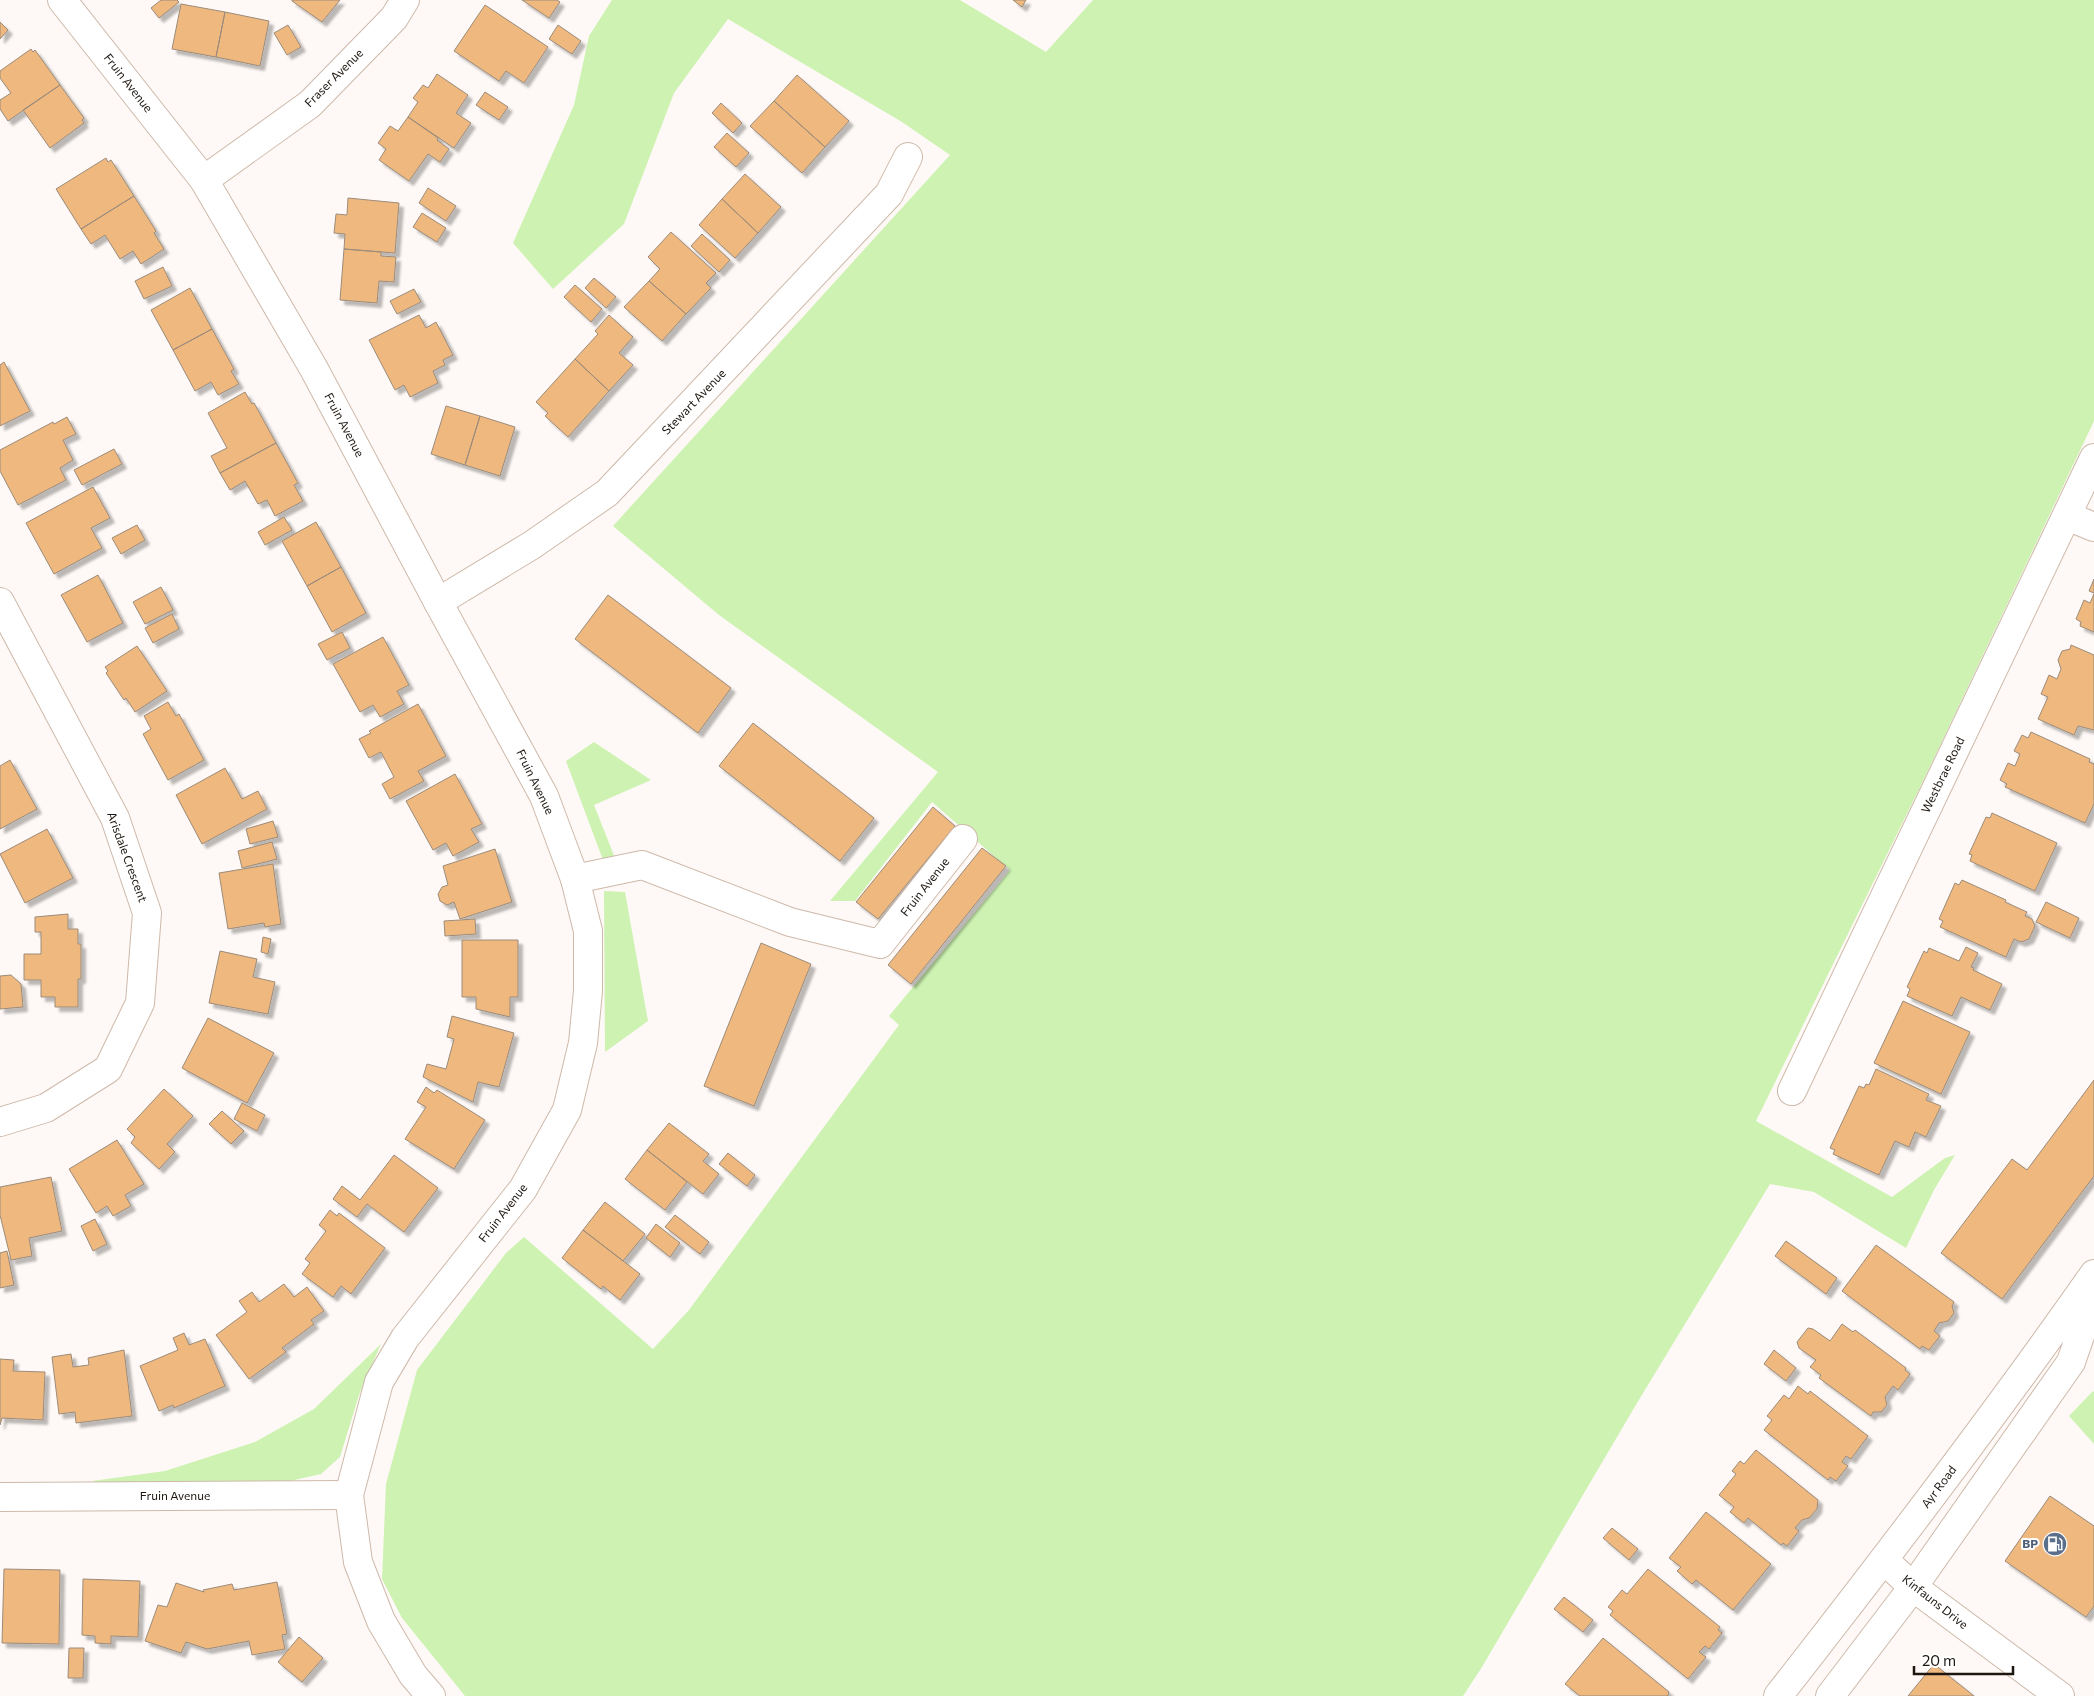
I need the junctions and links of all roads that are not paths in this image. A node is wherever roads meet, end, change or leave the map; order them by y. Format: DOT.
graph roads {
  1 [pos="62,0"];
  2 [pos="405,0"];
  3 [pos="908,157"];
  4 [pos="204,180"];
  5 [pos="2094,458"];
  6 [pos="2067,516"];
  7 [pos="2094,527"];
  8 [pos="0,602"];
  9 [pos="438,602"];
  10 [pos="963,839"];
  11 [pos="576,879"];
  12 [pos="1792,1091"];
  13 [pos="0,1122"];
  14 [pos="2094,1274"];
  15 [pos="2094,1294"];
  16 [pos="349,1495"];
  17 [pos="0,1497"];
  18 [pos="1884,1560"];
  19 [pos="1913,1587"];
  20 [pos="431,1696"];
  21 [pos="1778,1696"];
  22 [pos="1830,1696"];
  23 [pos="2060,1696"];
  1 -- 4 [label="street, Fruin Avenue"];
  2 -- 4 [label="street, Fraser Avenue"];
  3 -- 9 [label="street, Stewart Avenue"];
  4 -- 9 [label="street, Fruin Avenue"];
  5 -- 6 [label="street, Westbrae Road"];
  6 -- 7 [label="street"];
  6 -- 12 [label="street, Westbrae Road"];
  8 -- 13 [label="street, Arisdale Crescent"];
  9 -- 11 [label="street, Fruin Avenue"];
  10 -- 11 [label="street, Fruin Avenue"];
  11 -- 16 [label="street, Fruin Avenue"];
  14 -- 18 [label="street, Ayr Road"];
  15 -- 19 [label="street"];
  16 -- 17 [label="street, Fruin Avenue"];
  16 -- 20 [label="street, Fruin Avenue"];
  18 -- 19 [label="street, Kinfauns Drive"];
  18 -- 21 [label="street, Ayr Road"];
  19 -- 22 [label="street"];
  19 -- 23 [label="street, Kinfauns Drive"];
}
